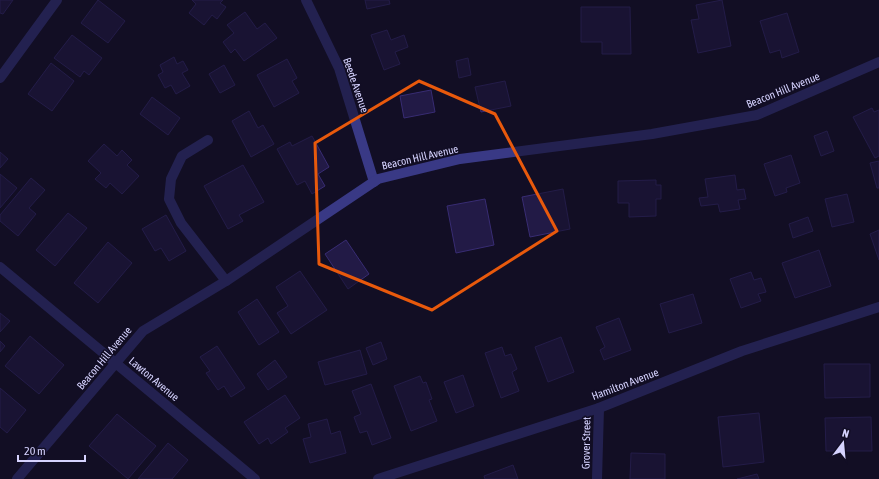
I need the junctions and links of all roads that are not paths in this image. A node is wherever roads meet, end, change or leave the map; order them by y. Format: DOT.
graph roads {
  1 [pos="57,0"];
  2 [pos="306,0"];
  3 [pos="879,62"];
  4 [pos="0,78"];
  5 [pos="208,140"];
  6 [pos="374,182"];
  7 [pos="0,268"];
  8 [pos="226,281"];
  9 [pos="879,307"];
  10 [pos="115,363"];
  11 [pos="599,408"];
  12 [pos="17,479"];
  13 [pos="255,479"];
  14 [pos="378,479"];
  15 [pos="597,479"];
  1 -- 4 [label="street"];
  2 -- 6 [label="street, Beede Avenue"];
  3 -- 6 [label="street, Beacon Hill Avenue"];
  5 -- 8 [label="street"];
  6 -- 8 [label="street, Beacon Hill Avenue"];
  7 -- 10 [label="street, Lawton Avenue"];
  8 -- 10 [label="street, Beacon Hill Avenue"];
  9 -- 11 [label="street, Hamilton Avenue"];
  10 -- 12 [label="street, Beacon Hill Avenue"];
  10 -- 13 [label="street, Lawton Avenue"];
  11 -- 14 [label="street, Hamilton Avenue"];
  11 -- 15 [label="street, Grover Street"];
}
